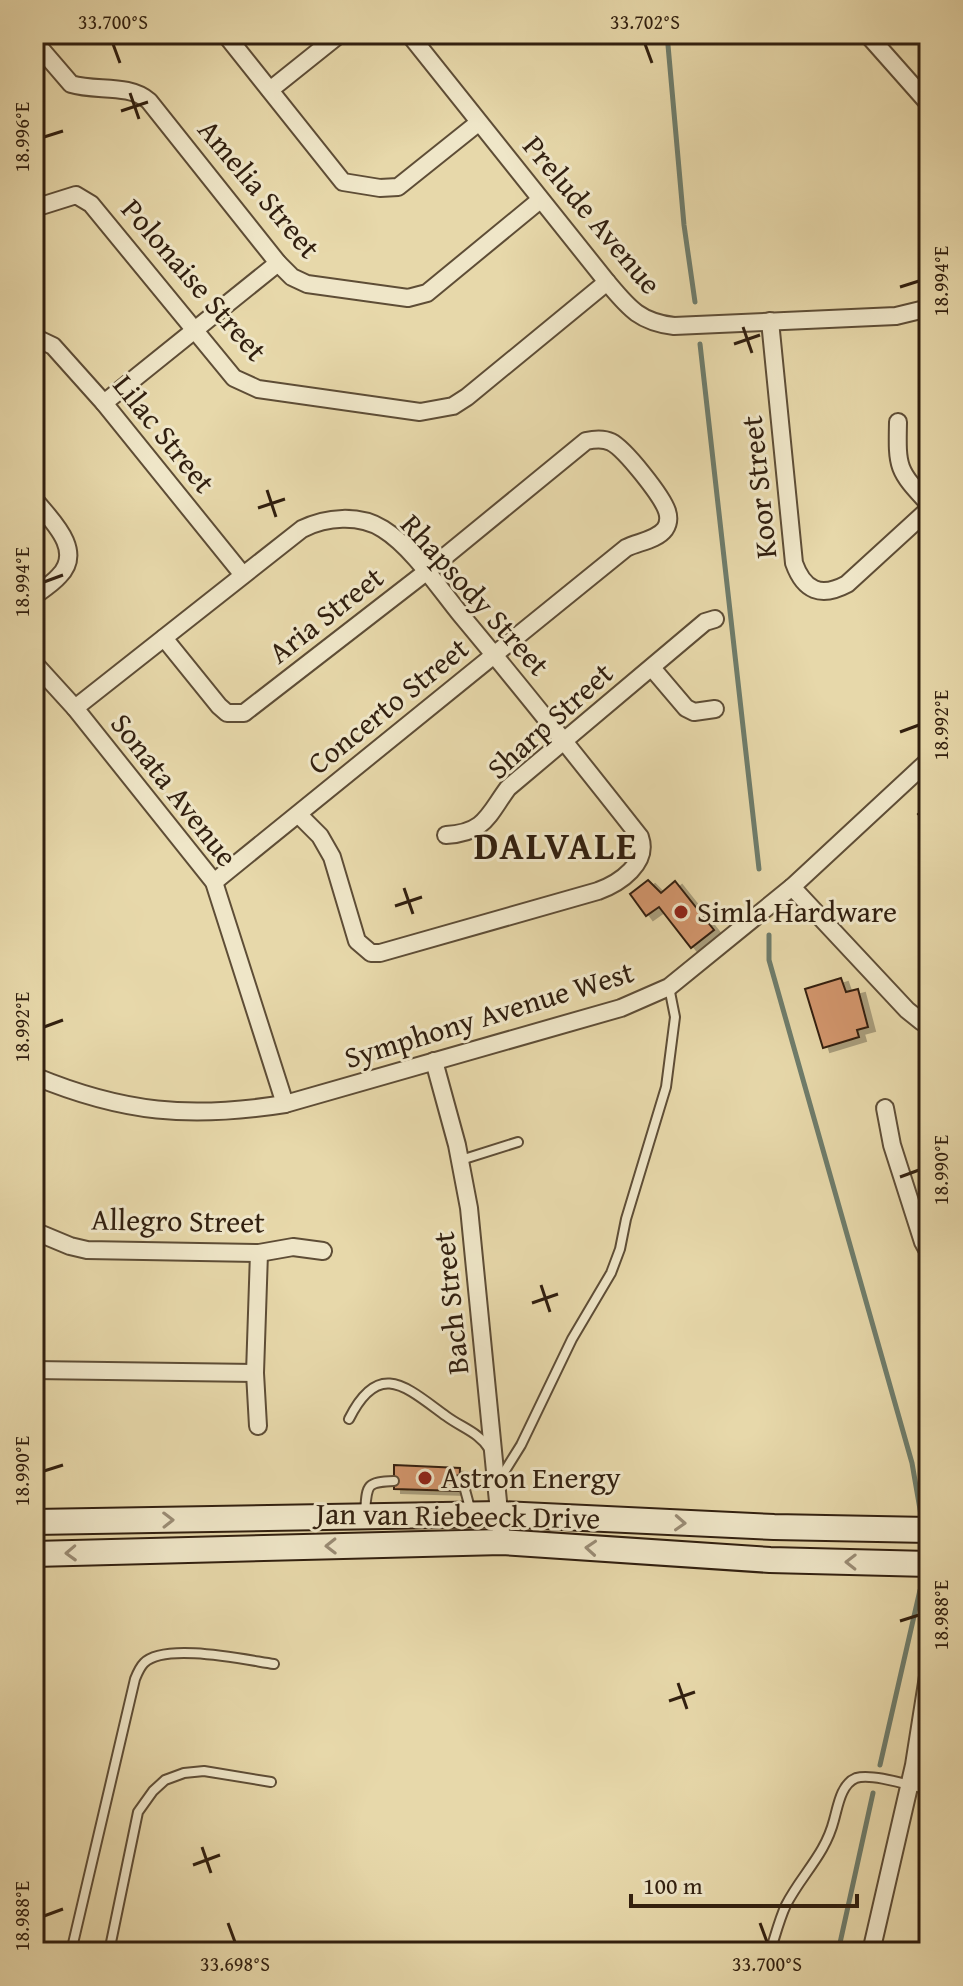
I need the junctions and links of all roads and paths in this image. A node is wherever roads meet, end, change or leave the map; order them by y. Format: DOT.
graph roads {
  1 [pos="225,34"];
  2 [pos="340,34"];
  3 [pos="409,34"];
  4 [pos="867,34"];
  5 [pos="34,41"];
  6 [pos="270,90"];
  7 [pos="929,104"];
  8 [pos="478,123"];
  9 [pos="540,200"];
  10 [pos="34,205"];
  11 [pos="278,263"];
  12 [pos="607,282"];
  13 [pos="929,308"];
  14 [pos="770,321"];
  15 [pos="193,330"];
  16 [pos="34,337"];
  17 [pos="104,403"];
  18 [pos="898,422"];
  19 [pos="34,499"];
  20 [pos="929,506"];
  21 [pos="669,516"];
  22 [pos="426,572"];
  23 [pos="243,575"];
  24 [pos="34,596"];
  25 [pos="715,619"];
  26 [pos="164,638"];
  27 [pos="495,656"];
  28 [pos="34,663"];
  29 [pos="652,668"];
  30 [pos="75,708"];
  31 [pos="715,709"];
  32 [pos="564,741"];
  33 [pos="929,760"];
  34 [pos="299,815"];
  35 [pos="446,835"];
  36 [pos="214,882"];
  37 [pos="792,887"];
  38 [pos="669,987"];
  39 [pos="929,1024"];
  40 [pos="434,1061"];
  41 [pos="34,1076"];
  42 [pos="285,1104"];
  43 [pos="885,1108"];
  44 [pos="518,1142"];
  45 [pos="461,1160"];
  46 [pos="34,1231"];
  47 [pos="927,1244"];
  48 [pos="323,1251"];
  49 [pos="259,1253"];
  50 [pos="34,1370"];
  51 [pos="255,1373"];
  52 [pos="349,1419"];
  53 [pos="258,1426"];
  54 [pos="494,1457"];
  55 [pos="459,1480"];
  56 [pos="394,1481"];
  57 [pos="497,1483"];
  58 [pos="471,1514"];
  59 [pos="500,1514"];
  60 [pos="365,1516"];
  61 [pos="34,1522"];
  62 [pos="929,1530"];
  63 [pos="502,1542"];
  64 [pos="34,1554"];
  65 [pos="929,1564"];
  66 [pos="274,1664"];
  67 [pos="929,1670"];
  68 [pos="929,1725"];
  69 [pos="914,1765"];
  70 [pos="271,1782"];
  71 [pos="909,1786"];
  72 [pos="929,1790"];
  73 [pos="71,1952"];
  74 [pos="109,1952"];
  75 [pos="770,1952"];
  76 [pos="871,1952"];
  1 -- 6 [label="street"];
  2 -- 6 [label="street"];
  3 -- 8 [label="street, Prelude Avenue"];
  4 -- 7 [label="street"];
  5 -- 11 [label="street, Amelia Street"];
  6 -- 8 [label="street"];
  8 -- 9 [label="street, Prelude Avenue"];
  9 -- 11 [label="street, Amelia Street"];
  9 -- 12 [label="street, Prelude Avenue"];
  10 -- 15 [label="street, Polonaise Street"];
  11 -- 15 [label="street"];
  12 -- 14 [label="street, Prelude Avenue"];
  12 -- 15 [label="street, Polonaise Street"];
  13 -- 14 [label="street, Prelude Avenue"];
  14 -- 20 [label="street, Koor Street"];
  15 -- 17 [label="street"];
  16 -- 17 [label="street, Lilac Street"];
  17 -- 23 [label="street, Lilac Street"];
  18 -- 20 [label="street"];
  19 -- 24 [label="street"];
  21 -- 22 [label="street, Aria Street"];
  21 -- 27 [label="street, Concerto Street"];
  22 -- 23 [label="street, Rhapsody Street"];
  22 -- 26 [label="street, Aria Street"];
  22 -- 27 [label="street, Rhapsody Street"];
  23 -- 26 [label="street, Rhapsody Street"];
  25 -- 29 [label="street, Sharp Street"];
  26 -- 30 [label="street, Rhapsody Street"];
  27 -- 32 [label="street, Rhapsody Street"];
  27 -- 34 [label="street, Concerto Street"];
  28 -- 30 [label="street, Sonata Avenue"];
  29 -- 31 [label="street, Sharp Street"];
  29 -- 32 [label="street, Sharp Street"];
  30 -- 36 [label="street, Sonata Avenue"];
  32 -- 34 [label="street, Rhapsody Street"];
  32 -- 35 [label="street, Sharp Street"];
  33 -- 37 [label="street, Symphony Avenue West"];
  34 -- 36 [label="street, Concerto Street"];
  36 -- 42 [label="street, Sonata Avenue"];
  37 -- 38 [label="street, Symphony Avenue West"];
  37 -- 39 [label="street"];
  38 -- 40 [label="street, Symphony Avenue West"];
  38 -- 57 [label="lane"];
  40 -- 42 [label="street, Symphony Avenue West"];
  40 -- 45 [label="street, Bach Street"];
  41 -- 42 [label="street, Symphony Avenue West"];
  43 -- 47 [label="street"];
  44 -- 45 [label="lane"];
  45 -- 54 [label="street, Bach Street"];
  46 -- 49 [label="street, Allegro Street"];
  48 -- 49 [label="street, Allegro Street"];
  49 -- 51 [label="street"];
  50 -- 51 [label="street"];
  51 -- 53 [label="street"];
  52 -- 54 [label="lane"];
  54 -- 57 [label="street, Bach Street"];
  55 -- 58 [label="lane"];
  56 -- 60 [label="lane"];
  57 -- 59 [label="street, Bach Street"];
  58 -- 59 [label="main road, Jan van Riebeeck Drive"];
  58 -- 60 [label="main road, Jan van Riebeeck Drive"];
  59 -- 62 [label="main road, Jan van Riebeeck Drive, one-way"];
  59 -- 63 [label="street, Bach Street"];
  61 -- 60 [label="main road, Jan van Riebeeck Drive, one-way"];
  63 -- 64 [label="main road, Jan van Riebeeck Drive, one-way"];
  65 -- 63 [label="main road, Jan van Riebeeck Drive, one-way"];
  66 -- 73 [label="lane"];
  67 -- 69 [label="street"];
  68 -- 69 [label="street"];
  69 -- 71 [label="street"];
  70 -- 74 [label="lane"];
  71 -- 72 [label="lane"];
  71 -- 75 [label="lane"];
  71 -- 76 [label="street"];
}
